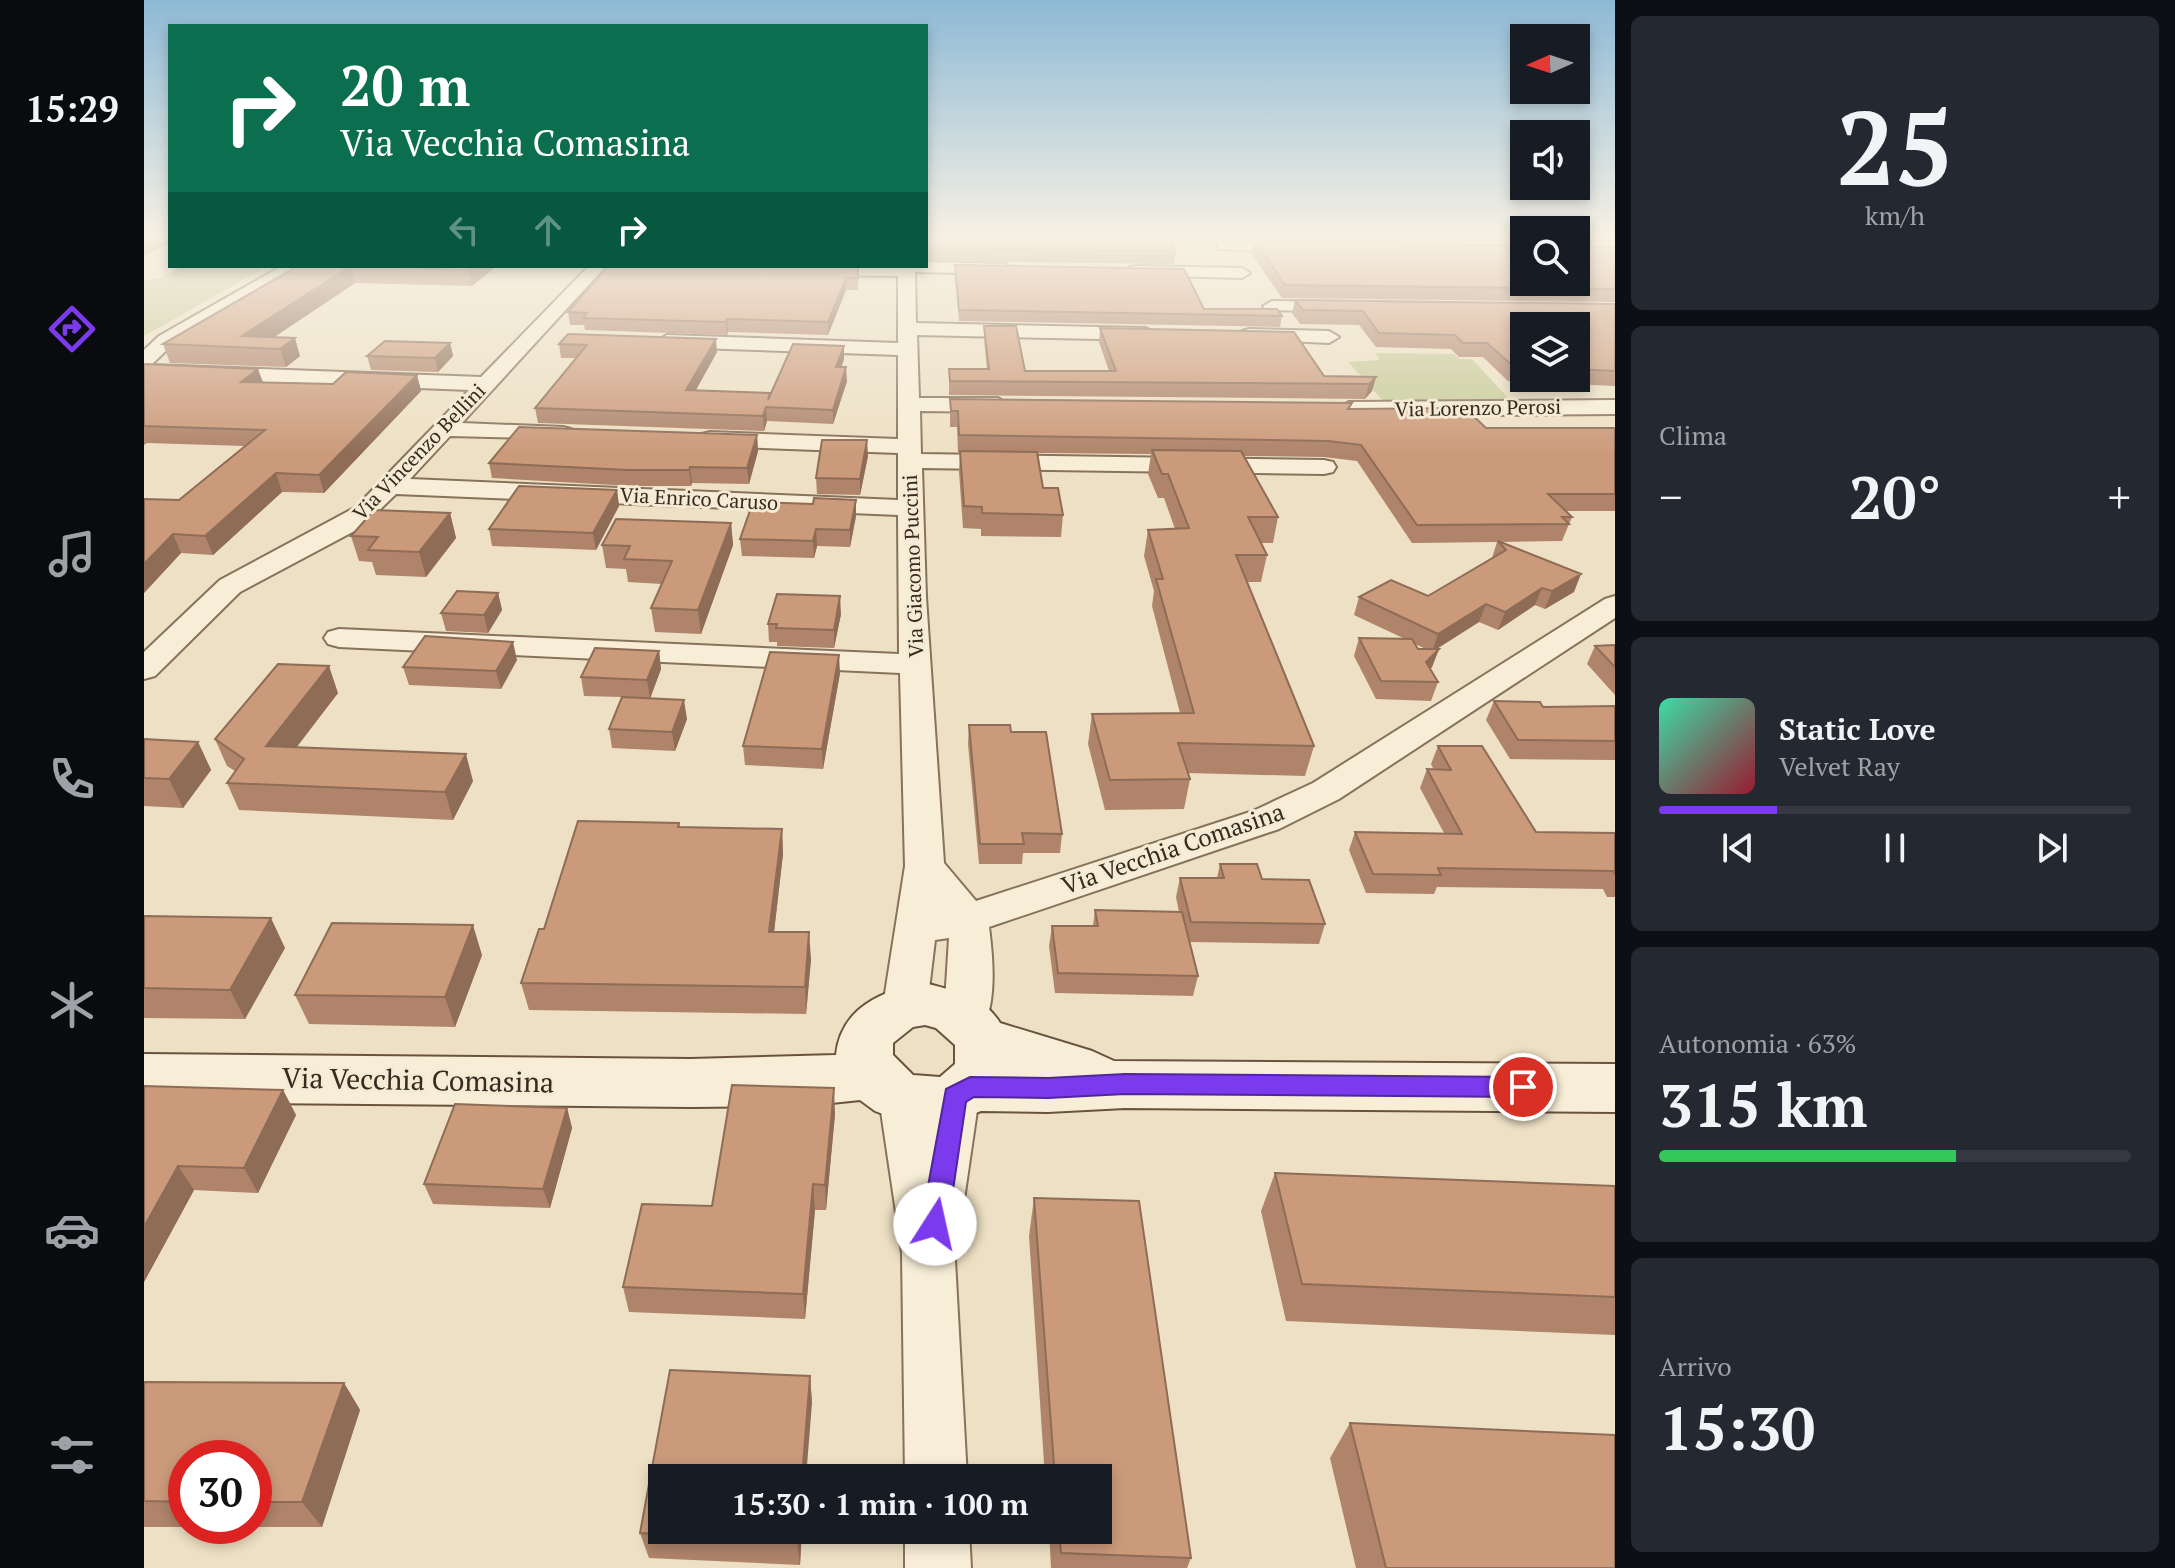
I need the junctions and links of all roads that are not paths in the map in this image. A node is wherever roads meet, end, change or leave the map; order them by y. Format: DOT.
graph roads {
  1 [pos="221,308"];
  2 [pos="558,308"];
  3 [pos="912,308"];
  4 [pos="1287,308"];
  5 [pos="914,323"];
  6 [pos="1163,334"];
  7 [pos="1225,335"];
  8 [pos="530,337"];
  9 [pos="557,337"];
  10 [pos="653,341"];
  11 [pos="144,361"];
  12 [pos="144,371"];
  13 [pos="486,384"];
  14 [pos="909,404"];
  15 [pos="1020,405"];
  16 [pos="1615,407"];
  17 [pos="1321,408"];
  18 [pos="445,429"];
  19 [pos="587,435"];
  20 [pos="682,438"];
  21 [pos="910,453"];
  22 [pos="1324,467"];
  23 [pos="392,486"];
  24 [pos="911,508"];
  25 [pos="1615,605"];
  26 [pos="339,638"];
  27 [pos="916,664"];
  28 [pos="144,669"];
  29 [pos="925,866"];
  30 [pos="968,919"];
  31 [pos="918,929"];
  32 [pos="928,1057"];
  33 [pos="144,1078"];
  34 [pos="1615,1088"];
  35 [pos="936,1464"];
  36 [pos="937,1544"];
  37 [pos="938,1568"];
  1 -- 11 [label="street"];
  2 -- 8 [label="street, Via Vincenzo Bellini"];
  3 -- 5 [label="street, Via Giacomo Puccini"];
  4 -- 7 [label="street"];
  5 -- 6 [label="street"];
  5 -- 10 [label="street"];
  5 -- 14 [label="street, Via Giacomo Puccini"];
  8 -- 9 [label="street"];
  8 -- 13 [label="street, Via Vincenzo Bellini"];
  12 -- 13 [label="street"];
  13 -- 18 [label="street, Via Vincenzo Bellini"];
  14 -- 15 [label="street"];
  14 -- 21 [label="street, Via Giacomo Puccini"];
  16 -- 17 [label="street, Via Lorenzo Perosi"];
  18 -- 19 [label="street"];
  18 -- 23 [label="street, Via Vincenzo Bellini"];
  20 -- 21 [label="street"];
  21 -- 22 [label="street"];
  21 -- 24 [label="street, Via Giacomo Puccini"];
  23 -- 24 [label="street, Via Enrico Caruso"];
  23 -- 28 [label="street, Via Vincenzo Bellini"];
  24 -- 27 [label="street, Via Giacomo Puccini"];
  25 -- 30 [label="street, Via Vecchia Comasina"];
  26 -- 27 [label="street"];
  27 -- 29 [label="street, Via Giacomo Puccini"];
  29 -- 30 [label="street"];
  29 -- 31 [label="street, Via Giacomo Puccini"];
  30 -- 31 [label="street, Via Vecchia Comasina"];
  30 -- 32 [label="street, Via Giacomo Puccini"];
  31 -- 32 [label="street, Via Giacomo Puccini"];
  32 -- 33 [label="street, Via Vecchia Comasina"];
  32 -- 34 [label="street, Via Vecchia Comasina"];
  32 -- 35 [label="street, Via Giacomo Puccini"];
  36 -- 37 [label="street"];
}
